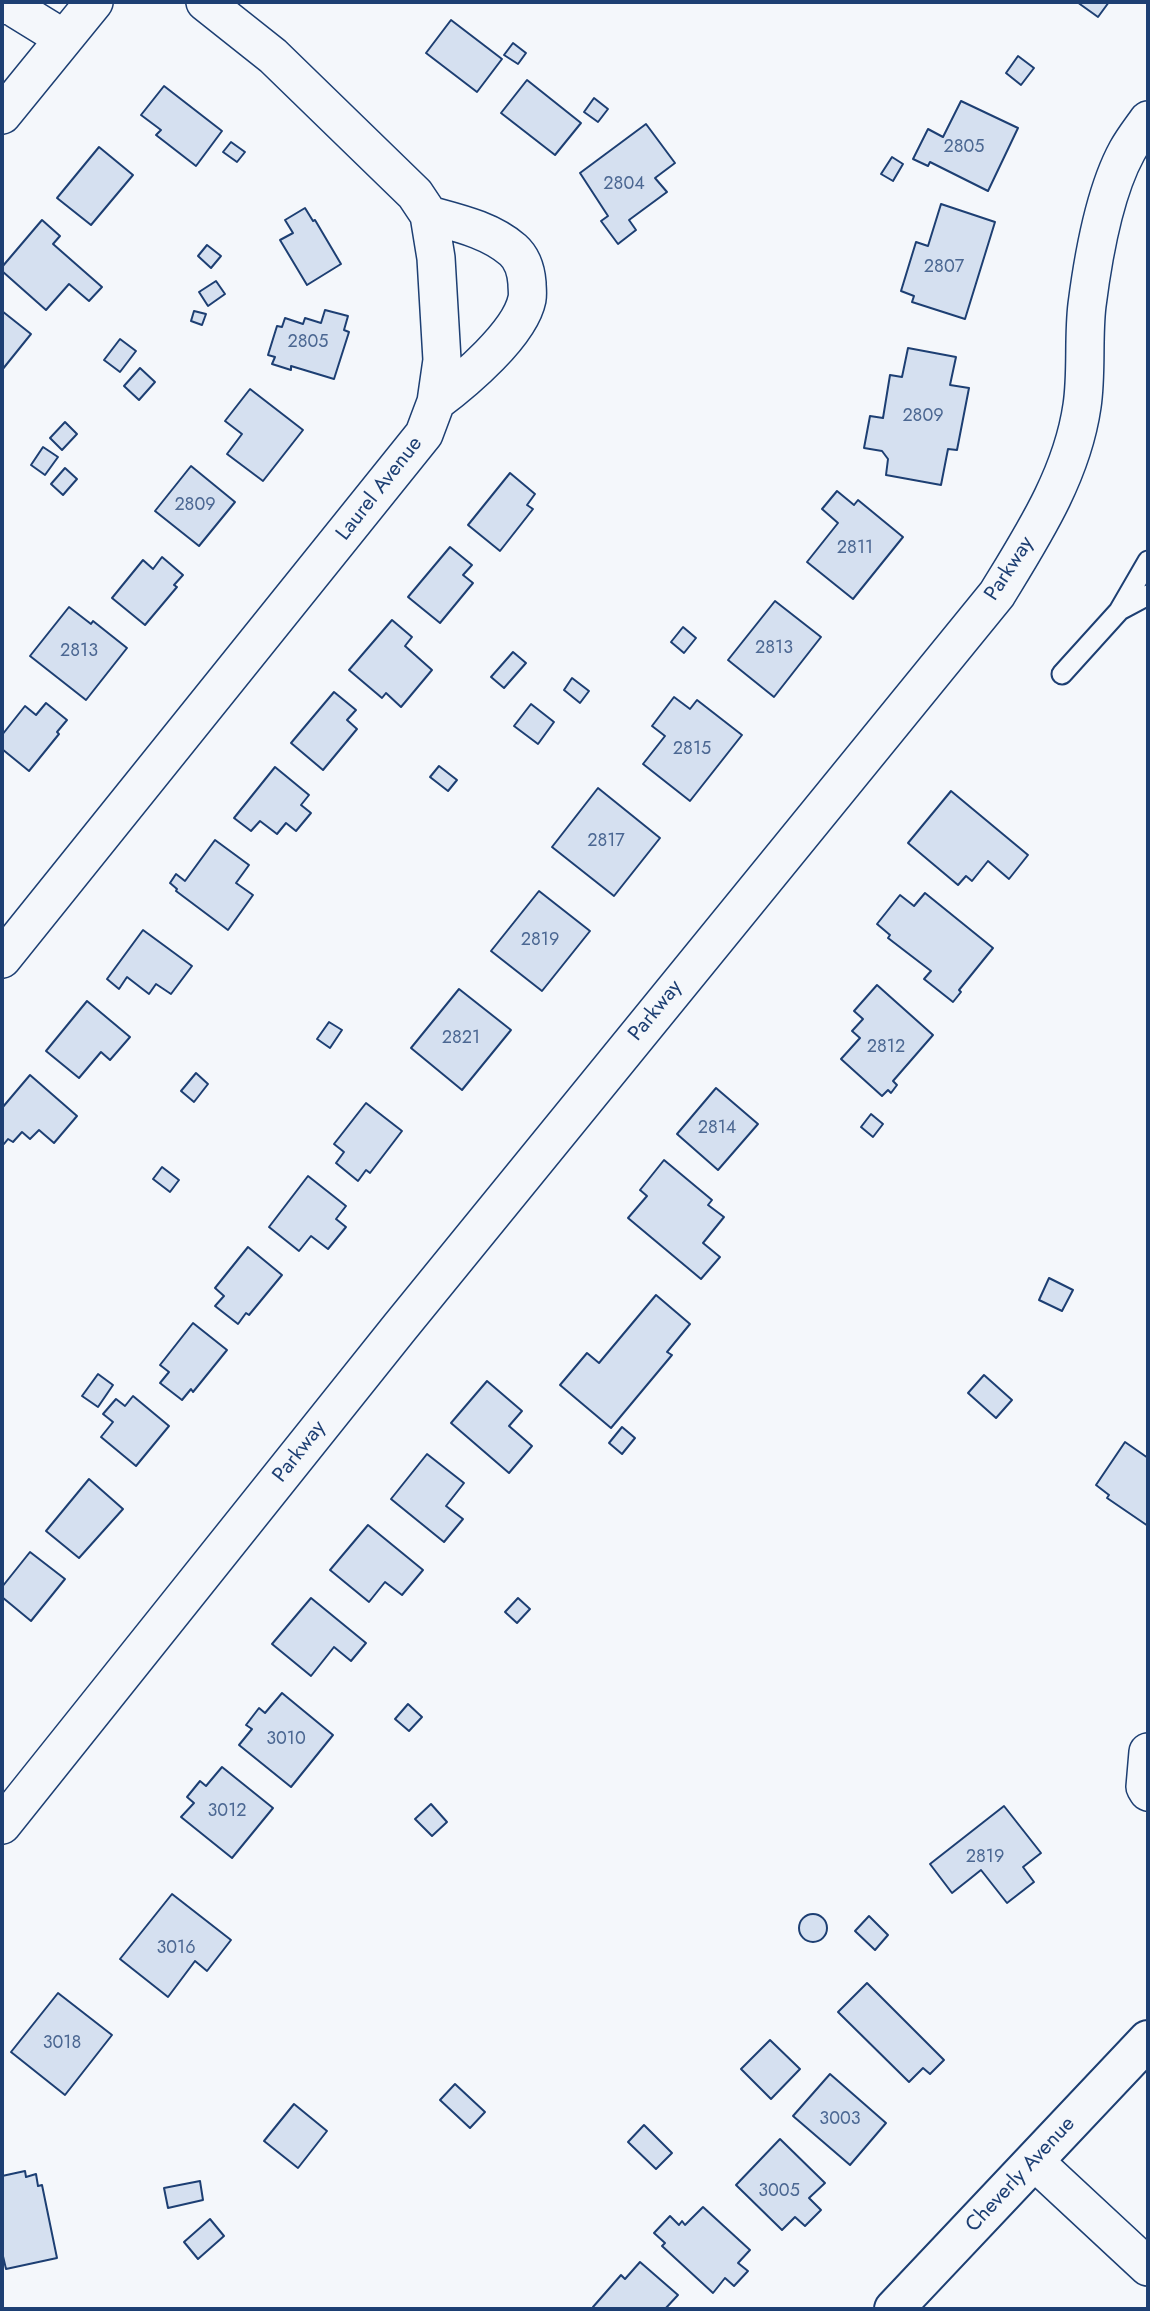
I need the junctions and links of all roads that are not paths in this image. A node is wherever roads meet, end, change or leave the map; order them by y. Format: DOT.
graph roads {
  1 [pos="94,2"];
  2 [pos="205,2"];
  3 [pos="2,5"];
  4 [pos="63,38"];
  5 [pos="2,115"];
  6 [pos="1148,120"];
  7 [pos="429,215"];
  8 [pos="436,402"];
  9 [pos="1148,561"];
  10 [pos="1148,595"];
  11 [pos="1119,611"];
  12 [pos="1062,674"];
  13 [pos="2,958"];
  14 [pos="1148,1752"];
  15 [pos="1148,1792"];
  16 [pos="2,1825"];
  17 [pos="1148,2040"];
  18 [pos="1034,2161"];
  19 [pos="1148,2267"];
  20 [pos="894,2309"];
  1 -- 4 [label="street"];
  2 -- 7 [label="street, Laurel Avenue"];
  3 -- 4 [label="street"];
  4 -- 5 [label="street"];
  6 -- 16 [label="street, Parkway"];
  7 -- 8 [label="street, Laurel Avenue"];
  7 -- 8 [label="street"];
  8 -- 13 [label="street, Laurel Avenue"];
  9 -- 11 [label="lane"];
  10 -- 11 [label="lane"];
  11 -- 12 [label="lane"];
  14 -- 15 [label="street"];
  17 -- 18 [label="street, Cheverly Avenue"];
  18 -- 19 [label="street"];
  18 -- 20 [label="street, Cheverly Avenue"];
}
